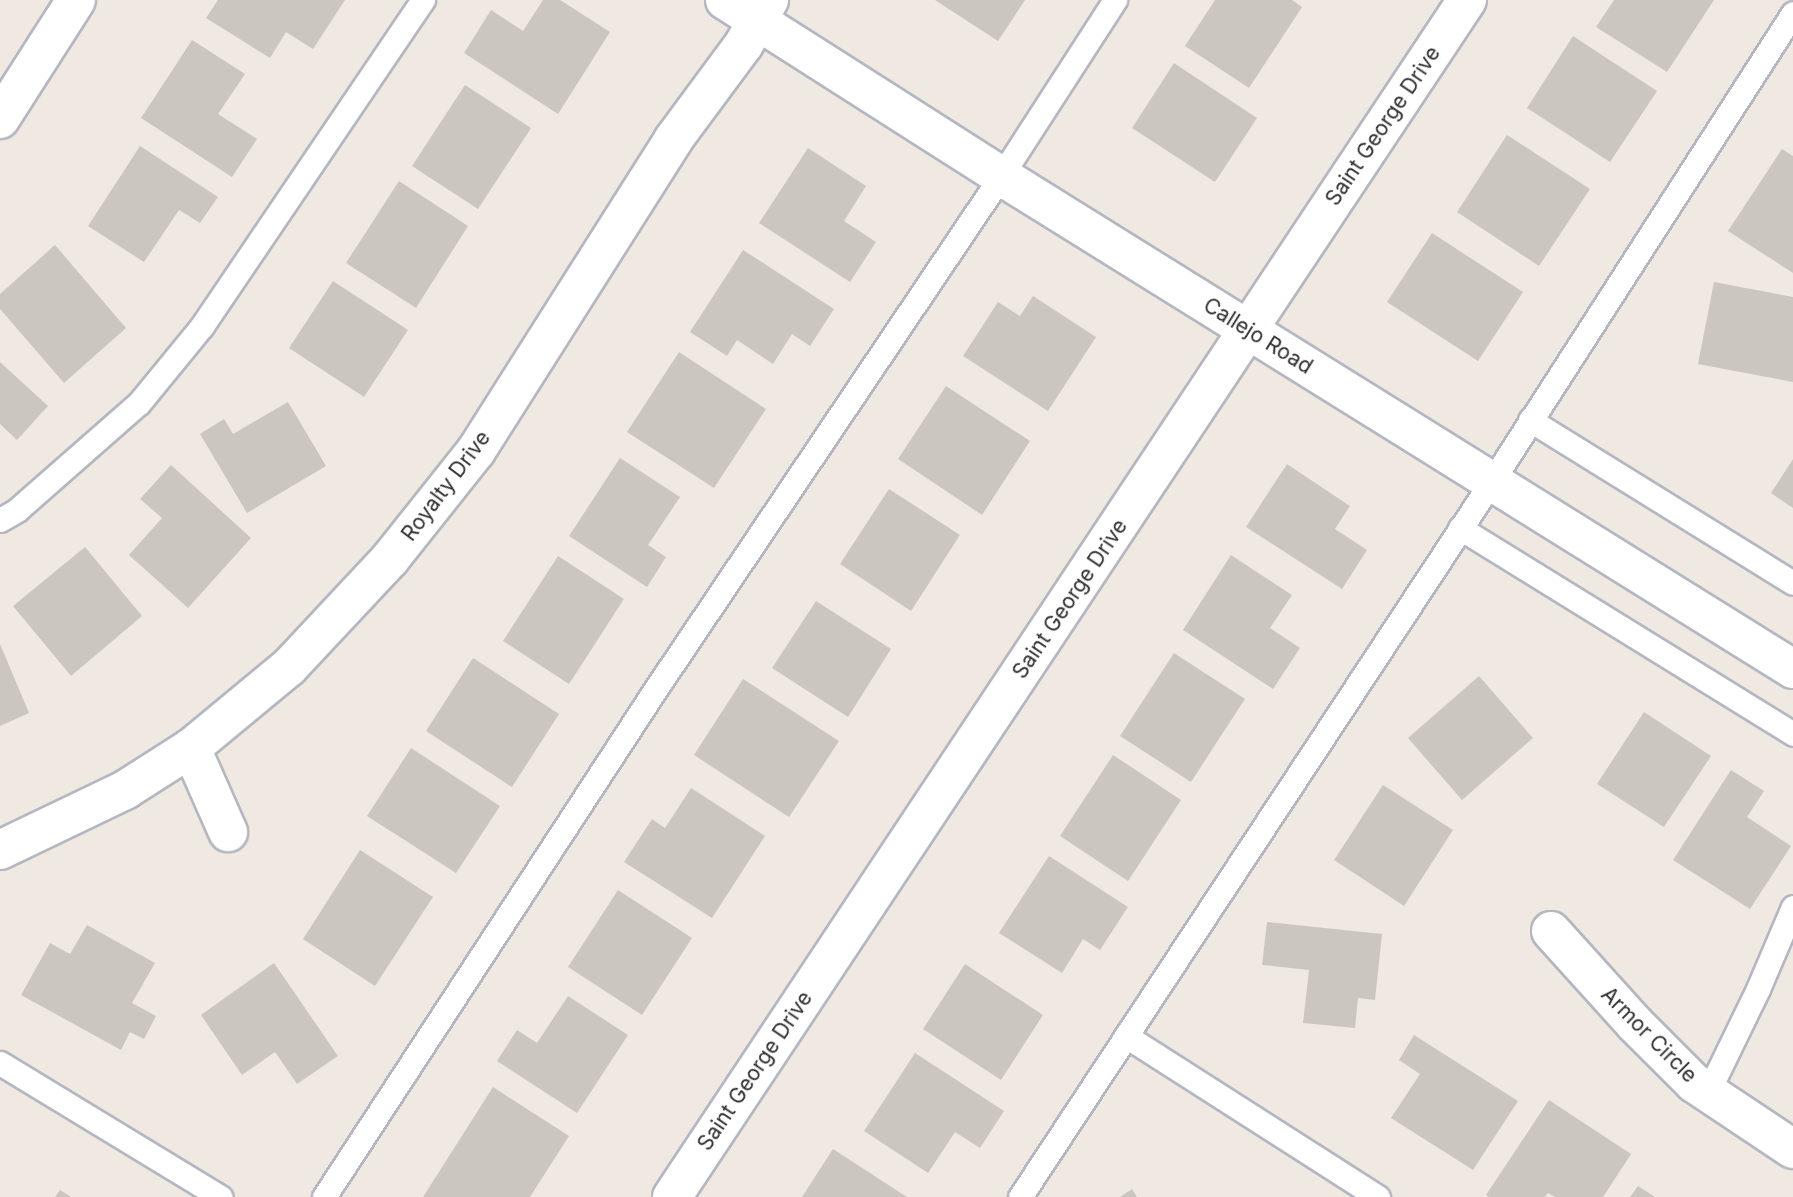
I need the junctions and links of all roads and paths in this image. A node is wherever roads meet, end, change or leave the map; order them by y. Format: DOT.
graph roads {
  1 [pos="76,0"];
  2 [pos="423,0"];
  3 [pos="725,0"];
  4 [pos="1115,0"];
  5 [pos="1467,0"];
  6 [pos="764,10"];
  7 [pos="1793,13"];
  8 [pos="0,119"];
  9 [pos="1001,176"];
  10 [pos="1248,329"];
  11 [pos="1530,420"];
  12 [pos="1492,481"];
  13 [pos="0,520"];
  14 [pos="1460,528"];
  15 [pos="1793,583"];
  16 [pos="1793,668"];
  17 [pos="1793,734"];
  18 [pos="191,748"];
  19 [pos="228,832"];
  20 [pos="0,850"];
  21 [pos="1793,907"];
  22 [pos="1551,931"];
  23 [pos="1126,1036"];
  24 [pos="0,1063"];
  25 [pos="1708,1092"];
  26 [pos="1793,1149"];
  27 [pos="220,1197"];
  28 [pos="324,1197"];
  29 [pos="672,1197"];
  30 [pos="1020,1197"];
  31 [pos="1378,1197"];
  1 -- 8 [label="street"];
  2 -- 13 [label="lane"];
  3 -- 6 [label="street, Callejo Road"];
  4 -- 9 [label="lane"];
  5 -- 10 [label="street, Saint George Drive"];
  6 -- 9 [label="street, Callejo Road"];
  6 -- 18 [label="street, Royalty Drive"];
  7 -- 11 [label="lane"];
  9 -- 10 [label="street, Callejo Road"];
  9 -- 28 [label="lane"];
  10 -- 12 [label="street, Callejo Road"];
  10 -- 29 [label="street, Saint George Drive"];
  11 -- 12 [label="lane"];
  11 -- 15 [label="lane"];
  12 -- 14 [label="lane"];
  12 -- 16 [label="street, Callejo Road"];
  14 -- 17 [label="lane"];
  14 -- 23 [label="lane"];
  18 -- 19 [label="street"];
  18 -- 20 [label="street, Royalty Drive"];
  21 -- 25 [label="lane"];
  22 -- 25 [label="street, Armor Circle"];
  23 -- 30 [label="lane"];
  23 -- 31 [label="lane"];
  24 -- 27 [label="lane"];
  25 -- 26 [label="street, Armor Circle"];
}
